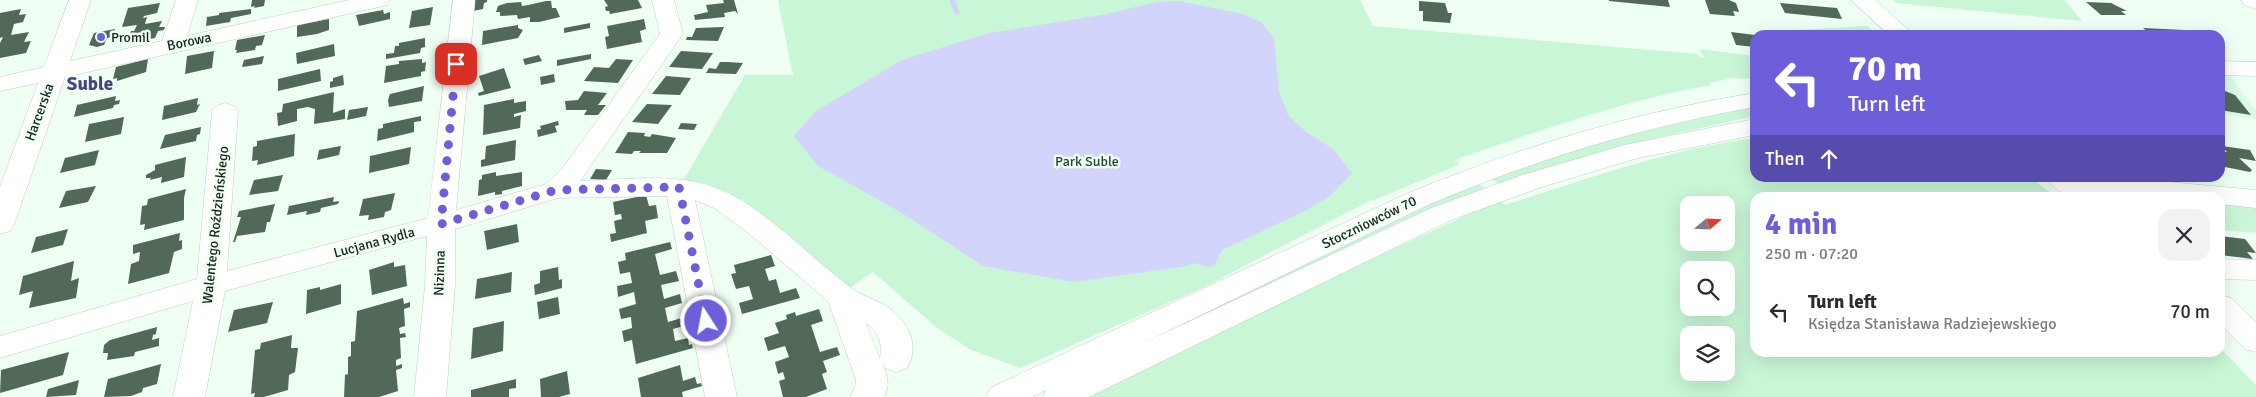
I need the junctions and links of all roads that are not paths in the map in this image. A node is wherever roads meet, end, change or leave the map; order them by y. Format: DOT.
graph roads {
  1 [pos="80,0"];
  2 [pos="187,0"];
  3 [pos="379,0"];
  4 [pos="464,0"];
  5 [pos="663,0"];
  6 [pos="1862,0"];
  7 [pos="2252,0"];
  8 [pos="2256,2"];
  9 [pos="1888,30"];
  10 [pos="1897,30"];
  11 [pos="172,45"];
  12 [pos="2225,68"];
  13 [pos="2256,69"];
  14 [pos="54,72"];
  15 [pos="0,84"];
  16 [pos="1750,101"];
  17 [pos="225,111"];
  18 [pos="1750,128"];
  19 [pos="2081,186"];
  20 [pos="679,187"];
  21 [pos="556,190"];
  22 [pos="2162,192"];
  23 [pos="2225,197"];
  24 [pos="2256,199"];
  25 [pos="441,224"];
  26 [pos="0,225"];
  27 [pos="2225,269"];
  28 [pos="2256,270"];
  29 [pos="211,285"];
  30 [pos="0,347"];
  31 [pos="876,380"];
  32 [pos="189,397"];
  33 [pos="430,397"];
  34 [pos="722,397"];
  35 [pos="1002,397"];
  36 [pos="1059,397"];
  1 -- 14 [label="street, Harcerska"];
  2 -- 11 [label="street"];
  3 -- 11 [label="street, Borowa"];
  4 -- 25 [label="street, Nizinna"];
  5 -- 21 [label="street"];
  6 -- 9 [label="street"];
  6 -- 10 [label="street"];
  7 -- 8 [label="street"];
  11 -- 14 [label="street, Borowa"];
  12 -- 13 [label="street"];
  14 -- 15 [label="street, Borowa"];
  14 -- 26 [label="street, Harcerska"];
  16 -- 35 [label="street, Stoczniowców 70"];
  17 -- 29 [label="street, Walentego Roździeńskiego"];
  18 -- 36 [label="street, Stoczniowców 70"];
  19 -- 22 [label="street"];
  20 -- 21 [label="street, Lucjana Rydla"];
  20 -- 31 [label="street, Lucjana Rydla"];
  20 -- 34 [label="street"];
  21 -- 25 [label="street, Lucjana Rydla"];
  23 -- 24 [label="street"];
  25 -- 29 [label="street, Lucjana Rydla"];
  25 -- 33 [label="street, Nizinna"];
  27 -- 28 [label="street"];
  29 -- 30 [label="street, Lucjana Rydla"];
  29 -- 32 [label="street, Walentego Roździeńskiego"];
}
